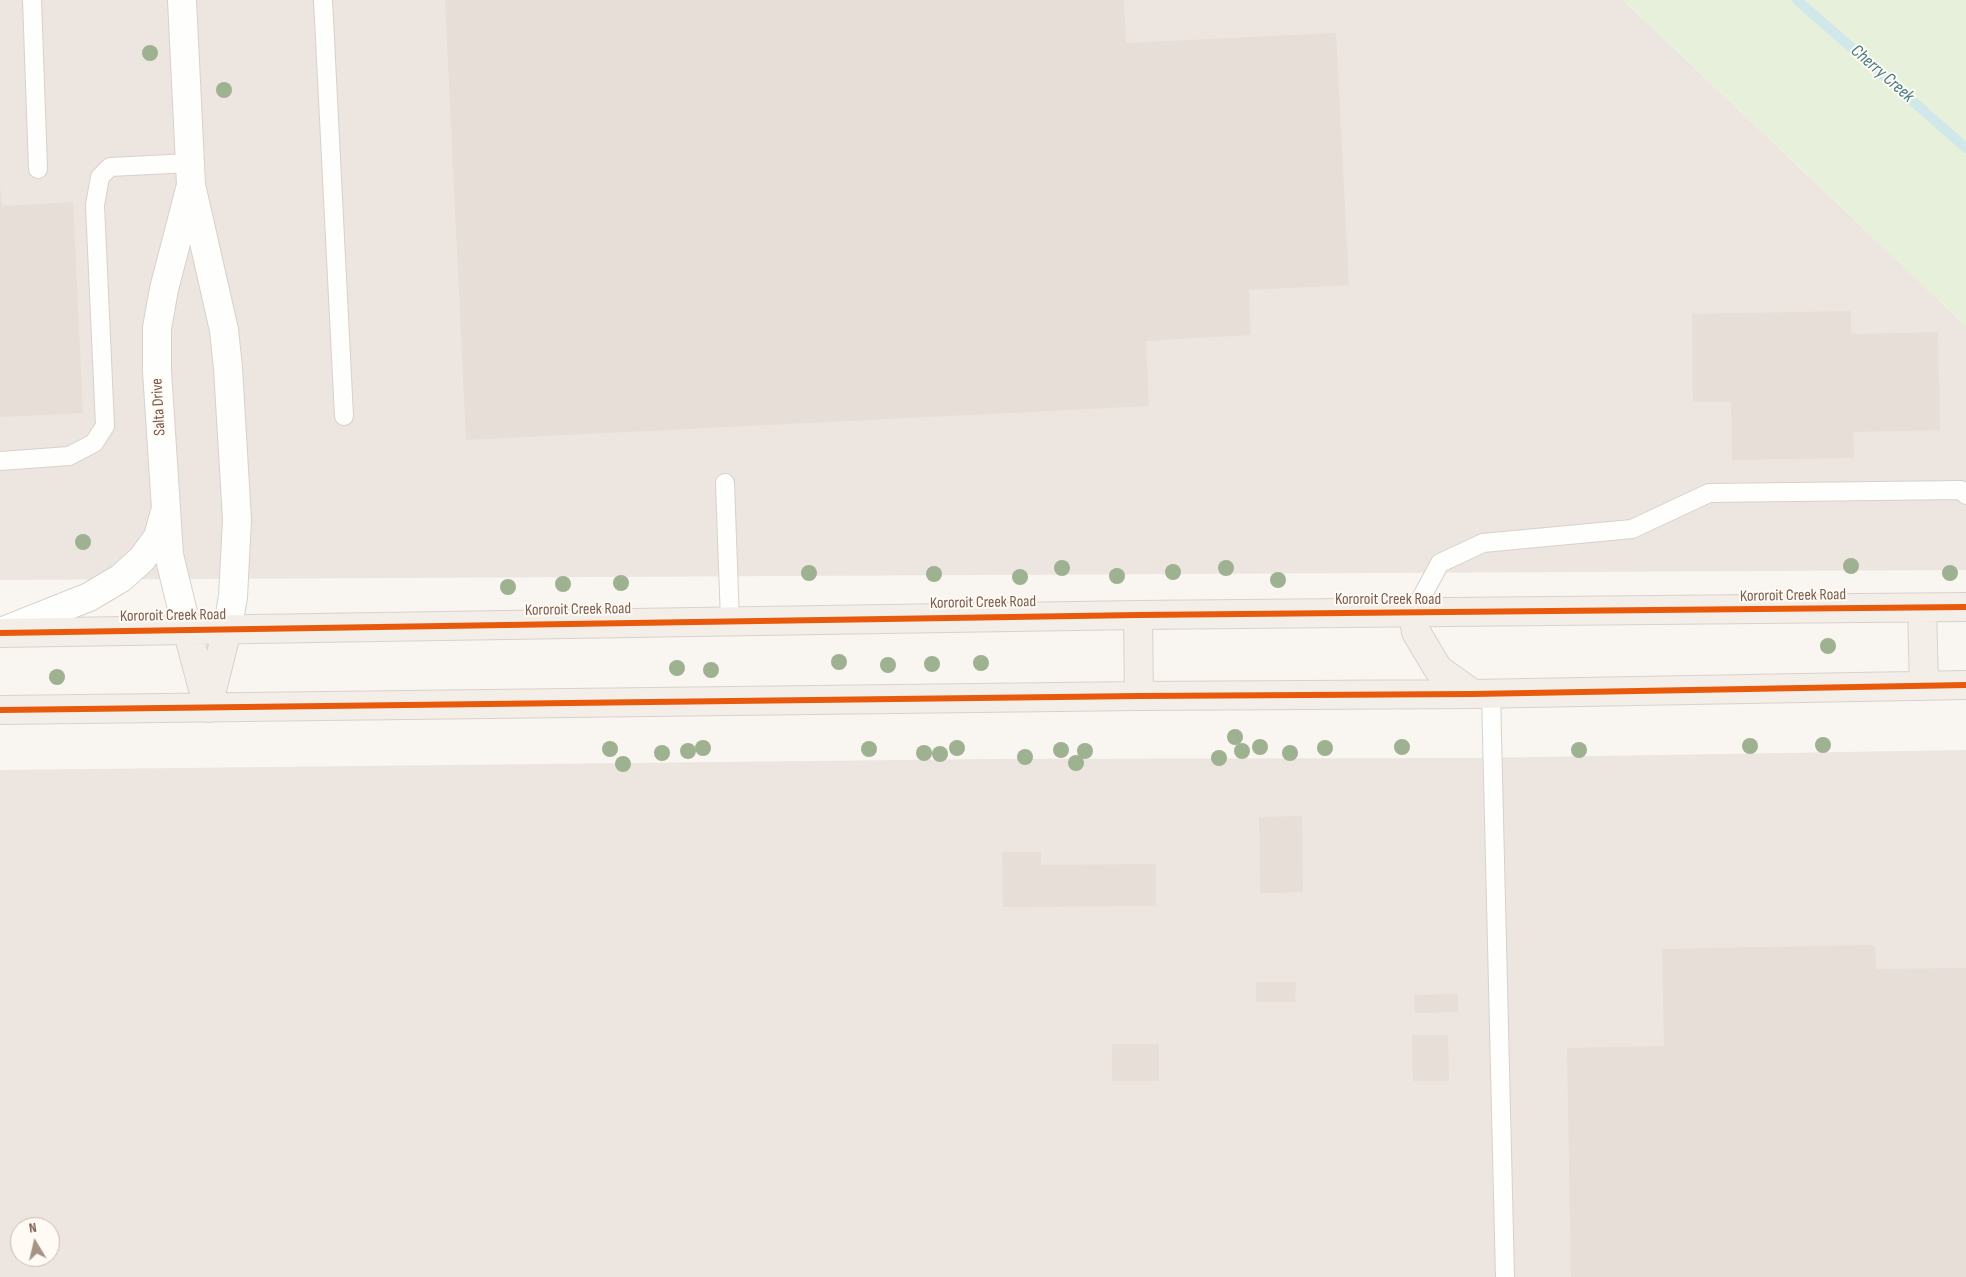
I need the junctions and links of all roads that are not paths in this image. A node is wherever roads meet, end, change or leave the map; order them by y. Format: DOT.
graph roads {
  1 [pos="32,0"];
  2 [pos="182,0"];
  3 [pos="323,0"];
  4 [pos="38,169"];
  5 [pos="190,174"];
  6 [pos="344,416"];
  7 [pos="0,461"];
  8 [pos="725,483"];
  9 [pos="1966,495"];
  10 [pos="165,510"];
  11 [pos="1966,607"];
  12 [pos="1922,608"];
  13 [pos="1413,613"];
  14 [pos="1138,615"];
  15 [pos="730,621"];
  16 [pos="187,630"];
  17 [pos="227,630"];
  18 [pos="0,632"];
  19 [pos="1966,685"];
  20 [pos="1924,686"];
  21 [pos="1482,694"];
  22 [pos="1139,696"];
  23 [pos="208,708"];
  24 [pos="0,710"];
  25 [pos="1505,1277"];
  1 -- 4 [label="lane"];
  2 -- 5 [label="street, Salta Drive"];
  3 -- 6 [label="lane"];
  5 -- 7 [label="lane"];
  5 -- 10 [label="street, Salta Drive"];
  5 -- 17 [label="street, Salta Drive"];
  8 -- 15 [label="lane"];
  9 -- 13 [label="lane"];
  10 -- 16 [label="street, Salta Drive"];
  10 -- 18 [label="street"];
  11 -- 12 [label="main road, Kororoit Creek Road"];
  12 -- 13 [label="main road, Kororoit Creek Road"];
  12 -- 20 [label="main road"];
  13 -- 14 [label="main road, Kororoit Creek Road"];
  13 -- 21 [label="main road"];
  14 -- 15 [label="main road, Kororoit Creek Road"];
  14 -- 22 [label="main road"];
  15 -- 17 [label="main road, Kororoit Creek Road"];
  16 -- 17 [label="main road, Kororoit Creek Road"];
  16 -- 18 [label="main road, Kororoit Creek Road"];
  16 -- 23 [label="main road"];
  17 -- 23 [label="main road"];
  19 -- 20 [label="main road"];
  20 -- 21 [label="main road"];
  21 -- 22 [label="main road"];
  21 -- 25 [label="lane"];
  22 -- 23 [label="main road"];
  23 -- 24 [label="main road"];
}
